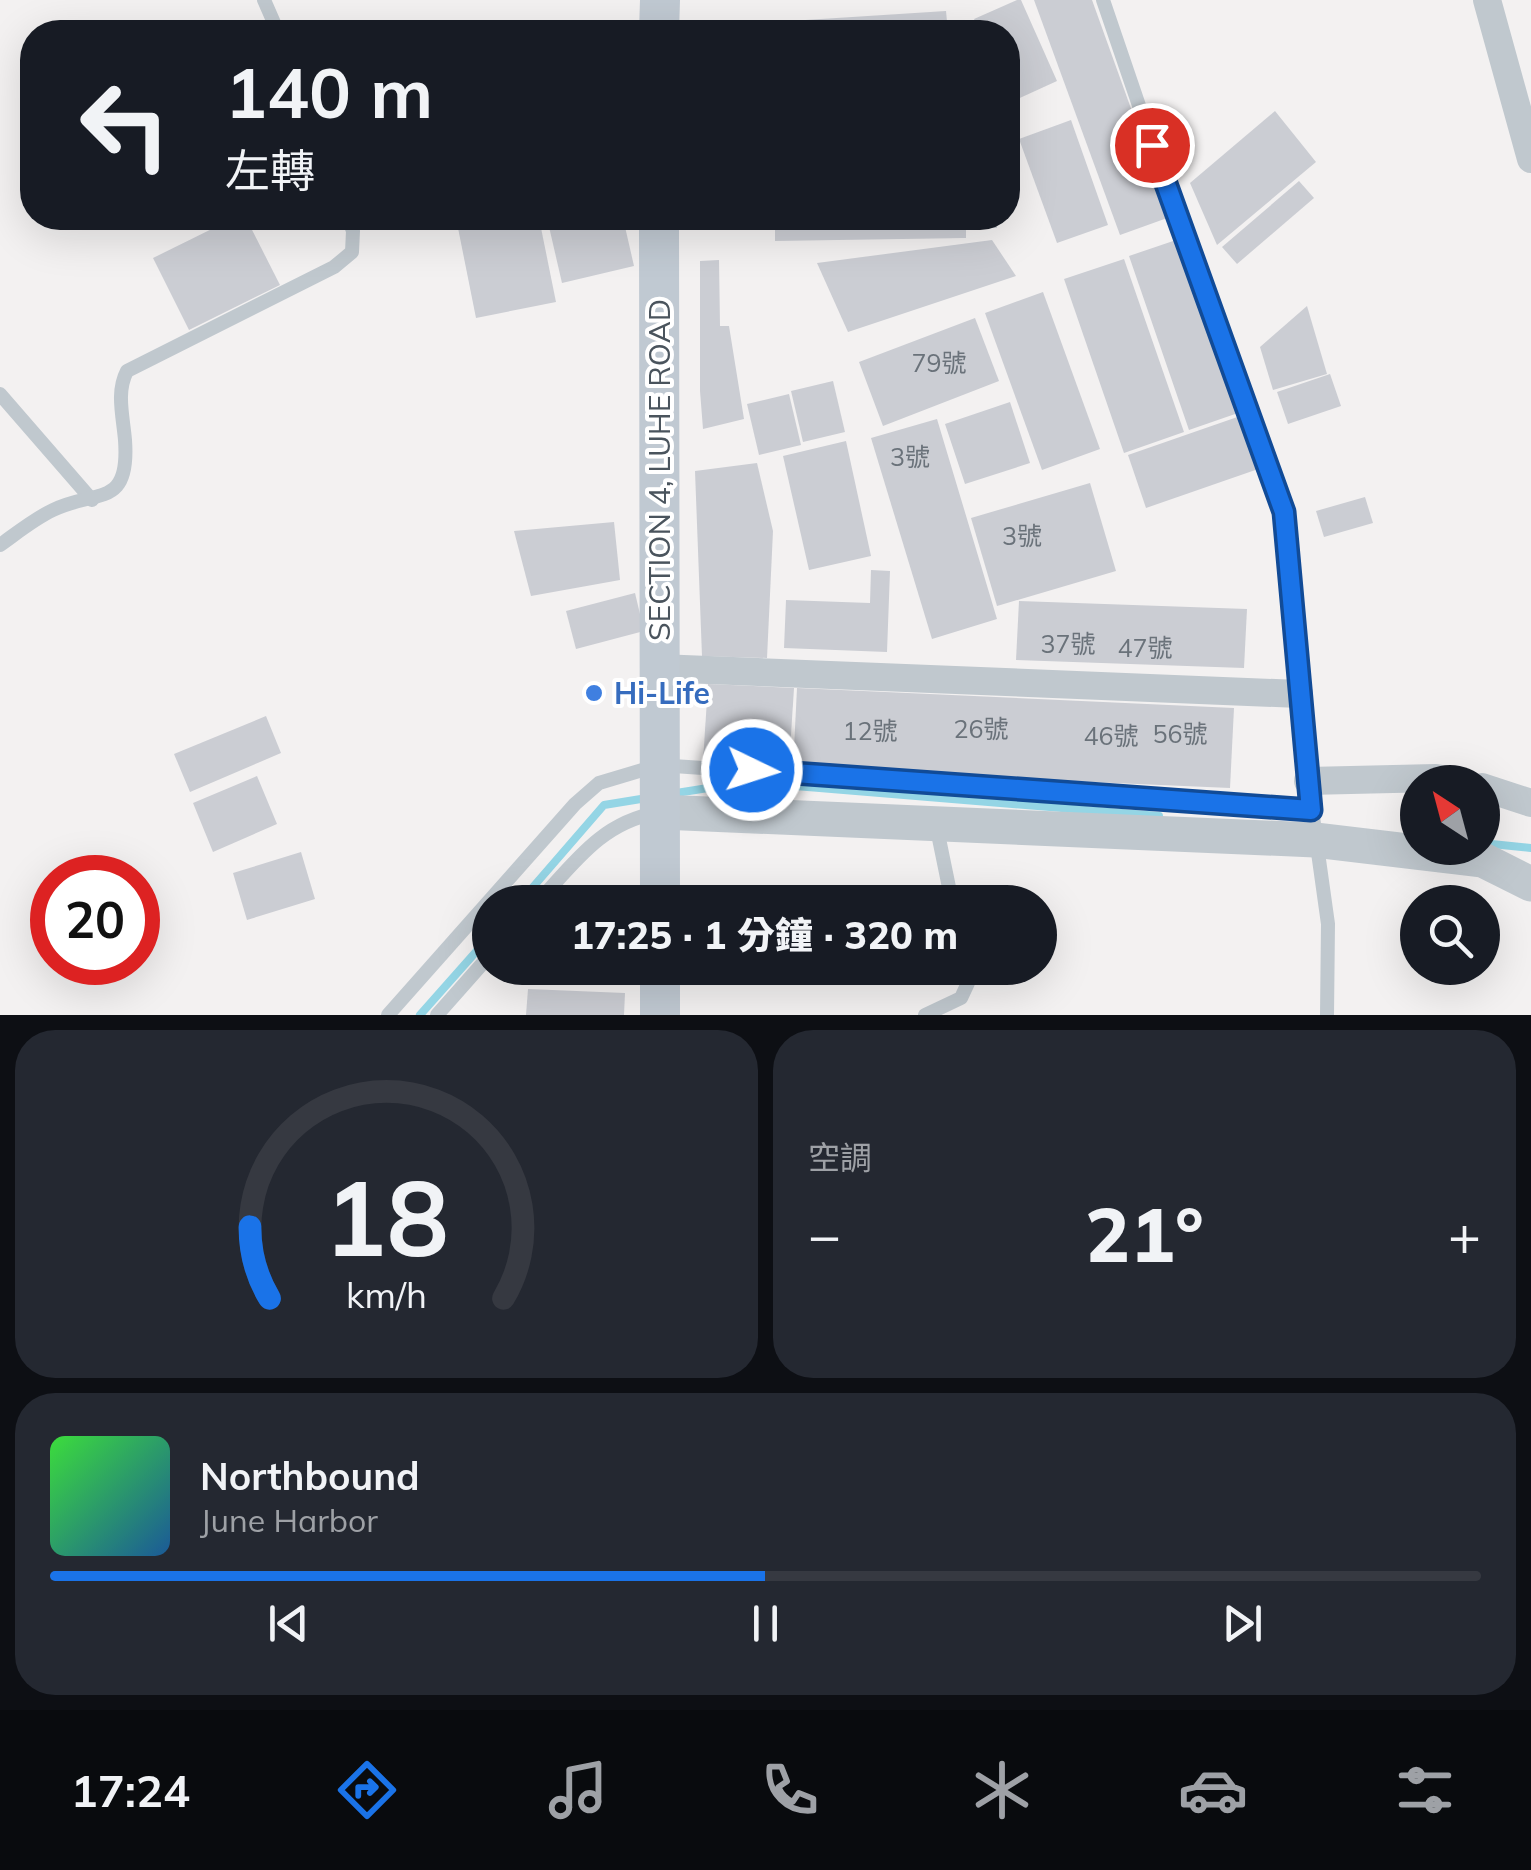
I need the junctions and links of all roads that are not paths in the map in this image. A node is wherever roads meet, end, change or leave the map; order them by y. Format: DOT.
graph roads {
  1 [pos="1103,0"];
  2 [pos="1487,0"];
  3 [pos="1531,159"];
  4 [pos="353,230"];
  5 [pos="659,230"];
  6 [pos="0,394"];
  7 [pos="92,500"];
  8 [pos="0,544"];
  9 [pos="659,668"];
  10 [pos="1299,694"];
  11 [pos="658,765"];
  12 [pos="1400,779"];
  13 [pos="1308,780"];
  14 [pos="1500,794"];
  15 [pos="1531,804"];
  16 [pos="661,812"];
  17 [pos="936,823"];
  18 [pos="1313,825"];
  19 [pos="1531,884"];
  20 [pos="554,885"];
  21 [pos="660,885"];
  22 [pos="949,885"];
  23 [pos="472,975"];
  24 [pos="660,985"];
  25 [pos="967,985"];
  26 [pos="388,1015"];
  27 [pos="437,1015"];
  28 [pos="660,1015"];
  29 [pos="925,1015"];
  30 [pos="1328,1015"];
  1 -- 10 [label="lane"];
  2 -- 3 [label="street"];
  4 -- 7 [label="lane"];
  5 -- 9 [label="main road, SECTION 4, LUHE ROAD"];
  6 -- 7 [label="lane"];
  7 -- 8 [label="lane"];
  9 -- 10 [label="street"];
  9 -- 11 [label="main road, SECTION 4, LUHE ROAD"];
  10 -- 13 [label="lane"];
  11 -- 16 [label="main road, SECTION 4, LUHE ROAD"];
  11 -- 18 [label="lane"];
  11 -- 26 [label="lane"];
  12 -- 13 [label="street"];
  13 -- 18 [label="lane"];
  14 -- 15 [label="street"];
  16 -- 17 [label="street"];
  16 -- 20 [label="lane"];
  16 -- 21 [label="main road, SECTION 4, LUHE ROAD"];
  17 -- 18 [label="street"];
  17 -- 22 [label="lane"];
  18 -- 19 [label="street"];
  18 -- 30 [label="lane"];
  23 -- 27 [label="lane"];
  24 -- 28 [label="main road"];
  25 -- 29 [label="lane"];
}
